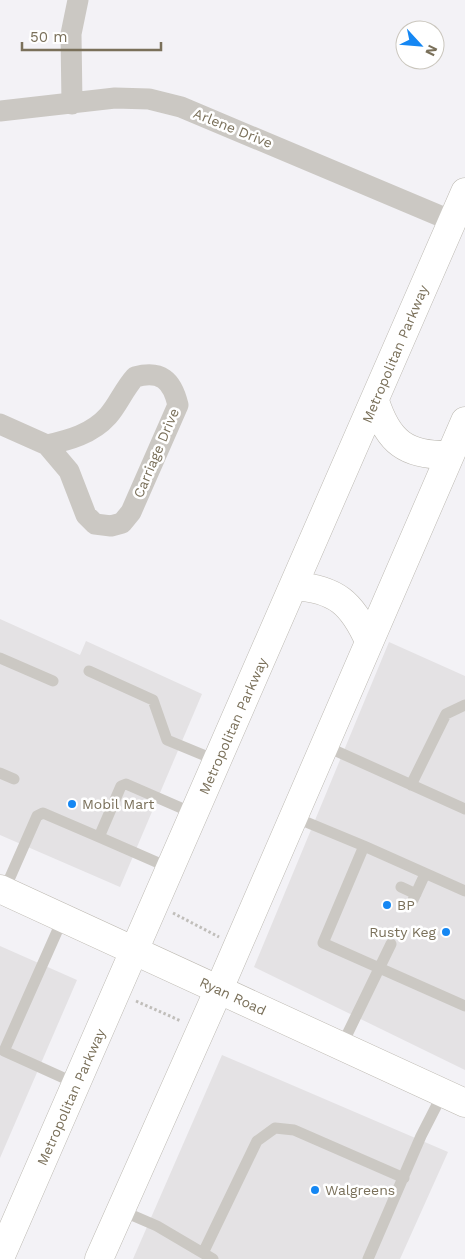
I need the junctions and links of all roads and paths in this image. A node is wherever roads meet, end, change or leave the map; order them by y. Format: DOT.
graph roads {
  1 [pos="78,0"];
  2 [pos="72,104"];
  3 [pos="0,111"];
  4 [pos="465,192"];
  5 [pos="452,221"];
  6 [pos="375,401"];
  7 [pos="465,421"];
  8 [pos="0,424"];
  9 [pos="47,445"];
  10 [pos="450,455"];
  11 [pos="294,586"];
  12 [pos="369,641"];
  13 [pos="0,658"];
  14 [pos="89,670"];
  15 [pos="53,681"];
  16 [pos="465,705"];
  17 [pos="323,745"];
  18 [pos="218,761"];
  19 [pos="0,773"];
  20 [pos="14,779"];
  21 [pos="411,785"];
  22 [pos="465,810"];
  23 [pos="195,814"];
  24 [pos="292,816"];
  25 [pos="99,837"];
  26 [pos="364,846"];
  27 [pos="170,868"];
  28 [pos="426,874"];
  29 [pos="401,888"];
  30 [pos="2,890"];
  31 [pos="465,891"];
  32 [pos="171,912"];
  33 [pos="63,918"];
  34 [pos="222,938"];
  35 [pos="391,944"];
  36 [pos="135,951"];
  37 [pos="379,968"];
  38 [pos="219,989"];
  39 [pos="134,999"];
  40 [pos="465,1006"];
  41 [pos="185,1023"];
  42 [pos="342,1046"];
  43 [pos="2,1050"];
  44 [pos="77,1084"];
  45 [pos="454,1098"];
  46 [pos="404,1178"];
  47 [pos="120,1210"];
  48 [pos="7,1222"];
  49 [pos="208,1256"];
  50 [pos="0,1258"];
  51 [pos="99,1259"];
  52 [pos="368,1259"];
  1 -- 2 [label="street"];
  2 -- 3 [label="street, Arlene Drive"];
  2 -- 5 [label="street, Arlene Drive"];
  4 -- 5 [label="main road, Metropolitan Parkway"];
  5 -- 6 [label="main road, Metropolitan Parkway"];
  6 -- 10 [label="main road"];
  6 -- 11 [label="main road, Metropolitan Parkway"];
  7 -- 10 [label="main road"];
  8 -- 9 [label="street, Carriage Drive"];
  9 -- 9 [label="street, Carriage Drive"];
  10 -- 12 [label="main road"];
  11 -- 12 [label="main road"];
  11 -- 18 [label="main road, Metropolitan Parkway"];
  12 -- 17 [label="main road"];
  13 -- 15 [label="lane"];
  14 -- 18 [label="lane"];
  16 -- 21 [label="lane"];
  17 -- 21 [label="lane"];
  17 -- 24 [label="main road"];
  18 -- 23 [label="main road, Metropolitan Parkway"];
  19 -- 20 [label="lane"];
  21 -- 22 [label="lane"];
  23 -- 25 [label="lane"];
  23 -- 27 [label="main road, Metropolitan Parkway"];
  24 -- 26 [label="lane"];
  24 -- 38 [label="main road"];
  25 -- 27 [label="lane"];
  25 -- 30 [label="lane"];
  26 -- 28 [label="lane"];
  26 -- 37 [label="lane"];
  27 -- 36 [label="main road, Metropolitan Parkway"];
  28 -- 29 [label="lane"];
  28 -- 31 [label="lane"];
  30 -- 33 [label="main road, Ryan Road"];
  32 -- 34 [label="path"];
  33 -- 36 [label="main road, Ryan Road"];
  33 -- 43 [label="lane"];
  35 -- 37 [label="lane"];
  36 -- 38 [label="main road, Ryan Road"];
  36 -- 44 [label="main road, Metropolitan Parkway"];
  37 -- 40 [label="lane"];
  37 -- 42 [label="lane"];
  38 -- 42 [label="main road, Ryan Road"];
  38 -- 47 [label="main road"];
  39 -- 41 [label="path"];
  42 -- 45 [label="main road, Ryan Road"];
  43 -- 44 [label="lane"];
  44 -- 48 [label="main road, Metropolitan Parkway"];
  45 -- 46 [label="lane"];
  46 -- 49 [label="lane"];
  46 -- 52 [label="lane"];
  47 -- 49 [label="lane"];
  47 -- 51 [label="main road"];
  48 -- 50 [label="main road, Metropolitan Parkway"];
}
